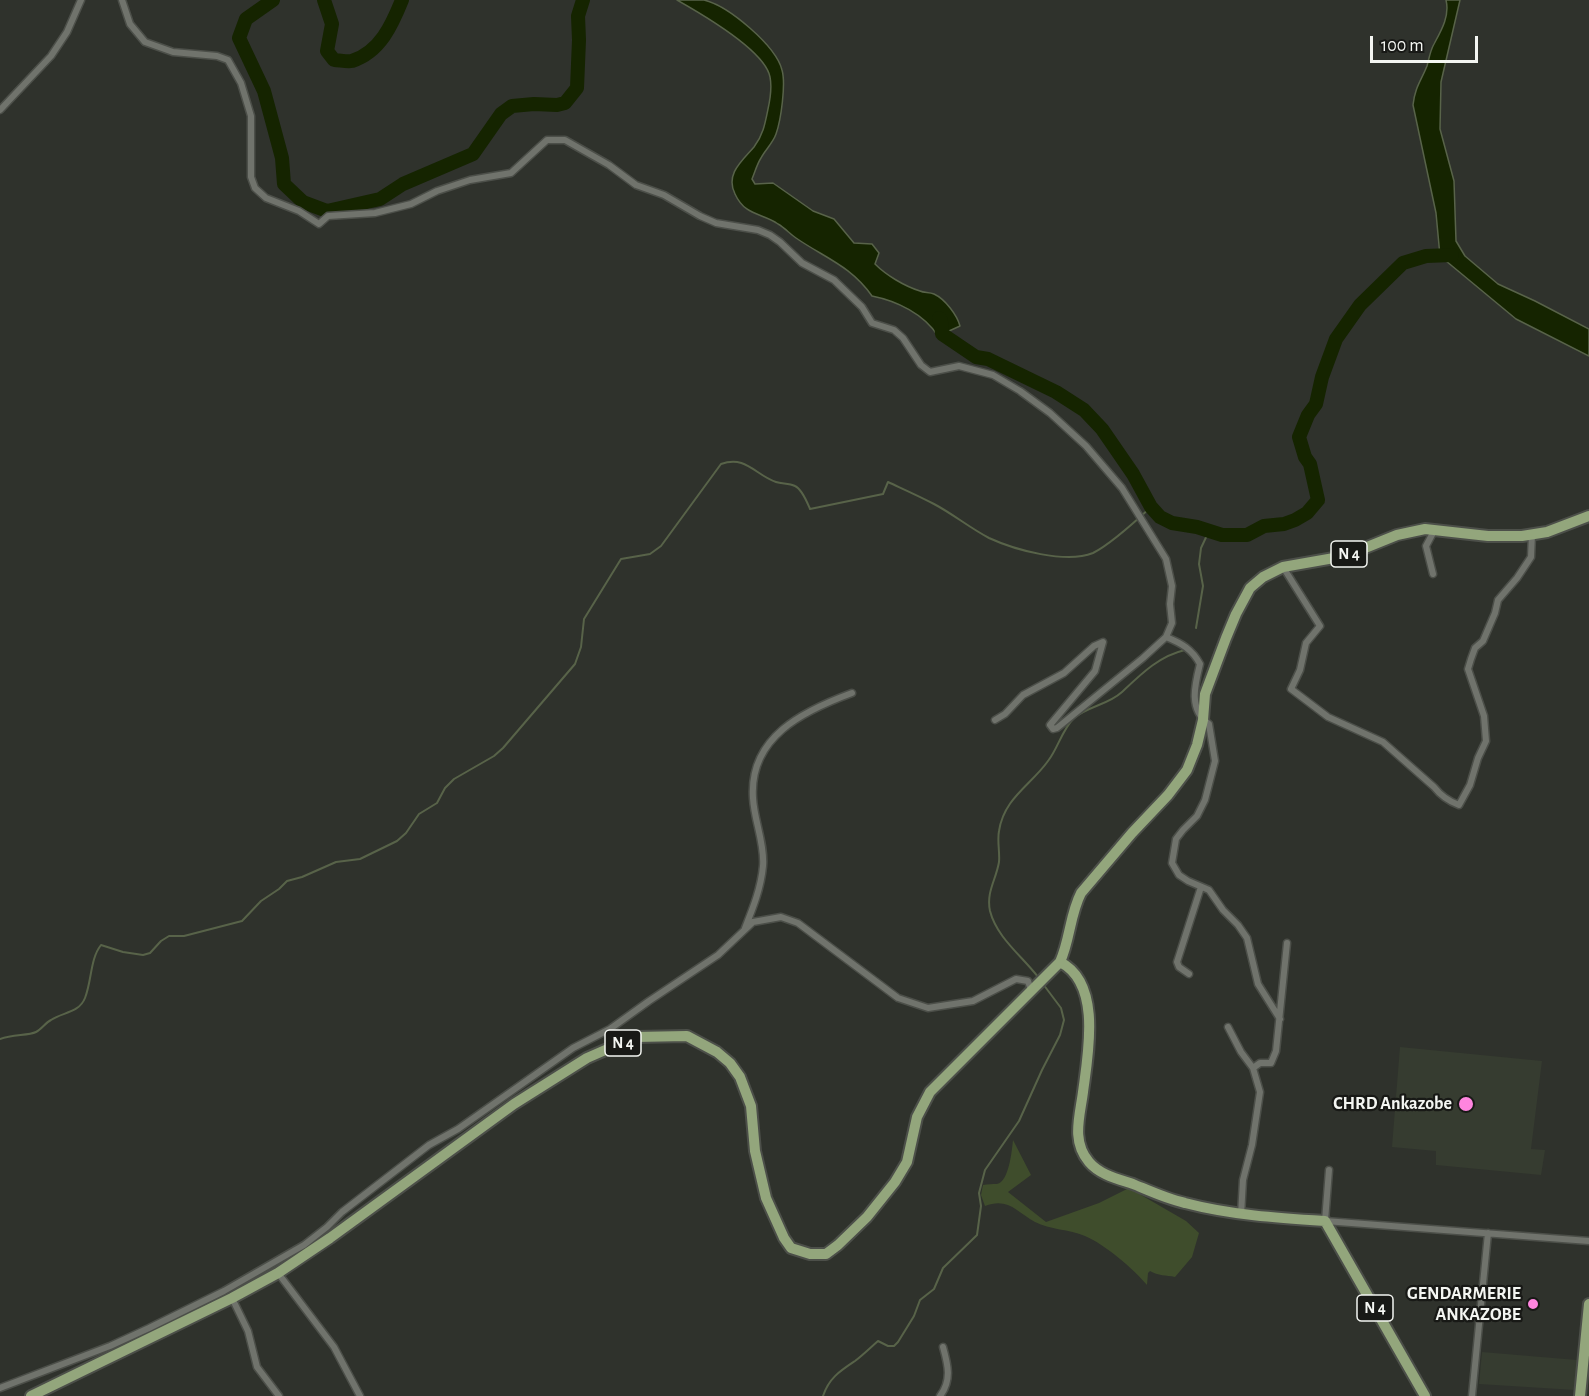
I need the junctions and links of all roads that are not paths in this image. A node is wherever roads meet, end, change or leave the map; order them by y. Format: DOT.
graph roads {
  1 [pos="81,0"];
  2 [pos="122,0"];
  3 [pos="0,110"];
  4 [pos="1589,516"];
  5 [pos="1434,531"];
  6 [pos="1532,533"];
  7 [pos="1283,567"];
  8 [pos="1433,574"];
  9 [pos="1166,637"];
  10 [pos="852,693"];
  11 [pos="995,720"];
  12 [pos="1203,720"];
  13 [pos="1201,887"];
  14 [pos="744,932"];
  15 [pos="1287,943"];
  16 [pos="1060,962"];
  17 [pos="1189,974"];
  18 [pos="1034,987"];
  19 [pos="1280,1019"];
  20 [pos="1228,1027"];
  21 [pos="1253,1068"];
  22 [pos="1329,1170"];
  23 [pos="1240,1215"];
  24 [pos="1324,1221"];
  25 [pos="1488,1233"];
  26 [pos="1589,1241"];
  27 [pos="278,1273"];
  28 [pos="232,1298"];
  29 [pos="1589,1304"];
  30 [pos="943,1347"];
  31 [pos="0,1388"];
  32 [pos="1583,1390"];
  33 [pos="31,1396"];
  34 [pos="279,1396"];
  35 [pos="360,1396"];
  36 [pos="940,1396"];
  37 [pos="1425,1396"];
  38 [pos="1472,1396"];
  1 -- 3 [label="street"];
  2 -- 9 [label="street"];
  4 -- 6 [label="main road, N 4"];
  5 -- 6 [label="main road, N 4"];
  5 -- 7 [label="main road, N 4"];
  5 -- 8 [label="street"];
  6 -- 7 [label="street"];
  7 -- 12 [label="main road, N 4"];
  9 -- 11 [label="street"];
  9 -- 12 [label="street"];
  10 -- 14 [label="street"];
  12 -- 13 [label="street"];
  12 -- 16 [label="main road, N 4"];
  13 -- 17 [label="street"];
  13 -- 19 [label="street"];
  14 -- 18 [label="street"];
  14 -- 31 [label="street"];
  15 -- 19 [label="street"];
  16 -- 18 [label="main road, N 4"];
  16 -- 23 [label="main road"];
  18 -- 27 [label="main road, N 4"];
  19 -- 21 [label="street"];
  20 -- 21 [label="street"];
  21 -- 23 [label="street"];
  22 -- 24 [label="street"];
  23 -- 24 [label="main road"];
  24 -- 25 [label="street"];
  24 -- 37 [label="main road, N 4"];
  25 -- 26 [label="street"];
  25 -- 38 [label="street"];
  27 -- 28 [label="main road, N 4"];
  27 -- 35 [label="street"];
  28 -- 33 [label="main road, N 4"];
  28 -- 34 [label="street"];
  29 -- 32 [label="main road"];
  30 -- 36 [label="street"];
}
